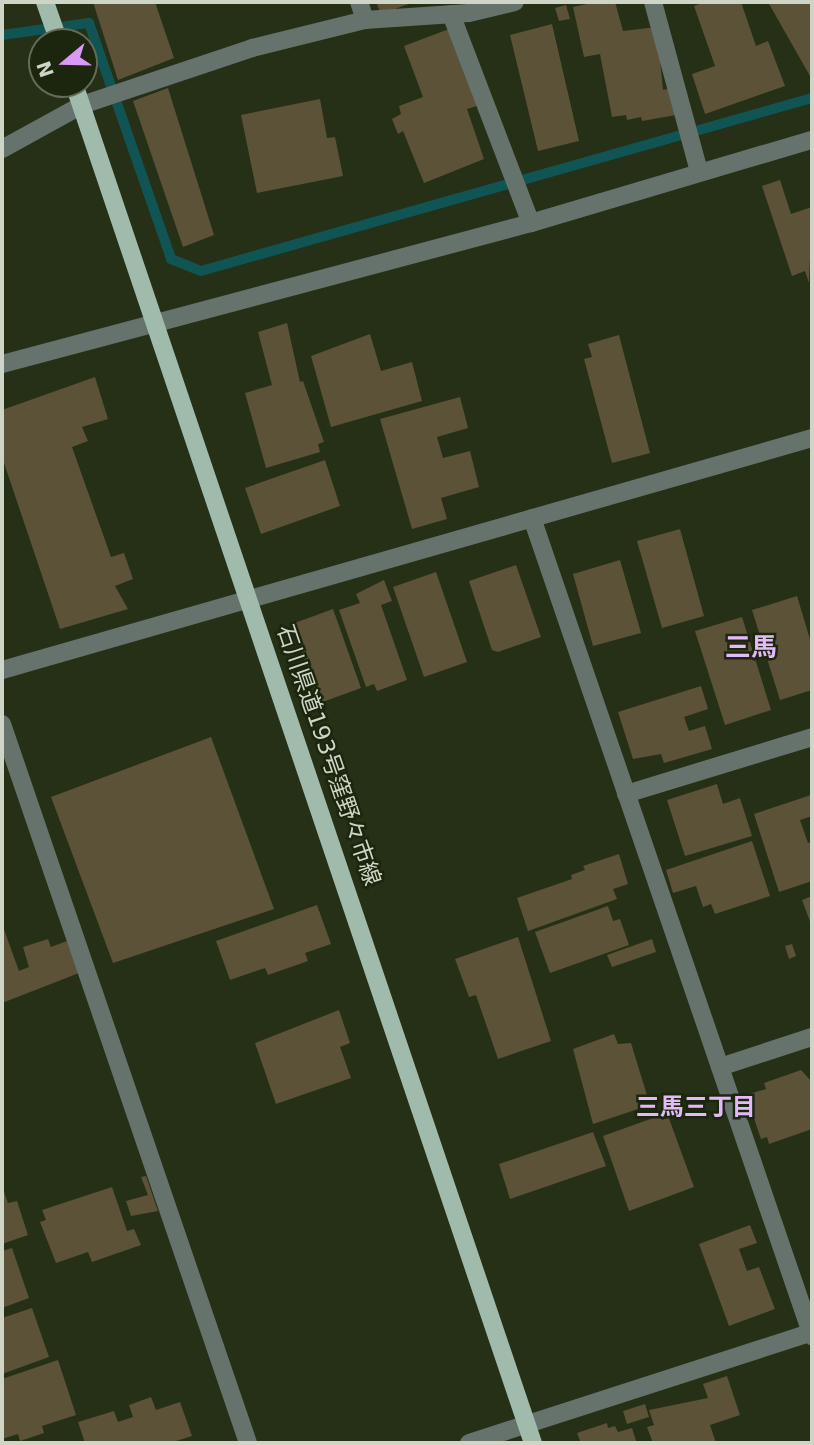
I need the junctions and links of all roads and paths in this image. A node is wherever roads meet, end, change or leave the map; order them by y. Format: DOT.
graph roads {
  1 [pos="359,2"];
  2 [pos="515,2"];
  3 [pos="653,2"];
  4 [pos="47,9"];
  5 [pos="451,14"];
  6 [pos="365,20"];
  7 [pos="54,28"];
  8 [pos="79,98"];
  9 [pos="82,105"];
  10 [pos="812,140"];
  11 [pos="2,149"];
  12 [pos="699,171"];
  13 [pos="531,223"];
  14 [pos="156,326"];
  15 [pos="2,364"];
  16 [pos="812,438"];
  17 [pos="532,518"];
  18 [pos="248,596"];
  19 [pos="2,670"];
  20 [pos="2,724"];
  21 [pos="812,737"];
  22 [pos="626,794"];
  23 [pos="812,1037"];
  24 [pos="720,1067"];
  25 [pos="812,1334"];
  26 [pos="526,1423"];
  27 [pos="248,1443"];
  28 [pos="469,1443"];
  29 [pos="533,1443"];
  1 -- 6 [label="street"];
  2 -- 5 [label="street"];
  3 -- 12 [label="street"];
  4 -- 7 [label="main road"];
  5 -- 6 [label="street"];
  5 -- 13 [label="street"];
  6 -- 9 [label="street"];
  8 -- 9 [label="main road, 石川県道193号窪野々市線"];
  9 -- 11 [label="street"];
  9 -- 14 [label="main road, 石川県道193号窪野々市線"];
  10 -- 12 [label="street"];
  12 -- 13 [label="street"];
  13 -- 14 [label="street"];
  14 -- 15 [label="street"];
  14 -- 18 [label="main road, 石川県道193号窪野々市線"];
  16 -- 17 [label="street"];
  17 -- 18 [label="street"];
  17 -- 22 [label="street"];
  18 -- 19 [label="street"];
  18 -- 26 [label="main road, 石川県道193号窪野々市線"];
  20 -- 27 [label="street"];
  21 -- 22 [label="street"];
  22 -- 24 [label="street"];
  23 -- 24 [label="street"];
  24 -- 25 [label="street"];
  25 -- 26 [label="street"];
  26 -- 28 [label="street"];
  26 -- 29 [label="main road, 石川県道193号窪野々市線"];
}
